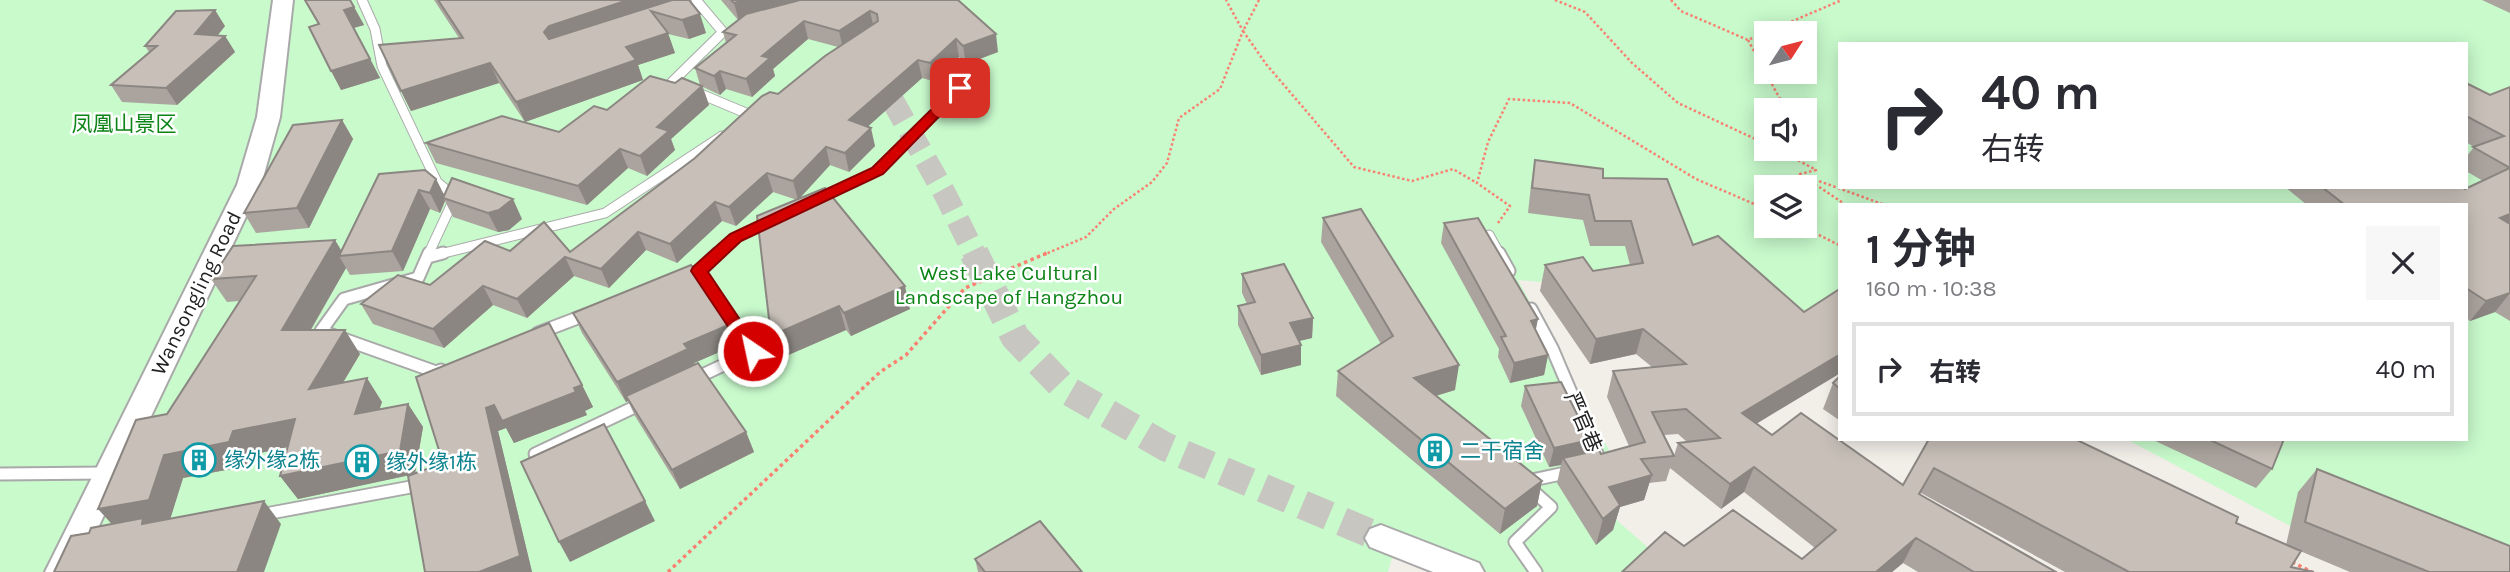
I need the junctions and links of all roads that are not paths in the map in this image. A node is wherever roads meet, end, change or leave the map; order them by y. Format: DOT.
graph roads {
  1 [pos="283,0"];
  2 [pos="362,0"];
  3 [pos="698,3"];
  4 [pos="688,9"];
  5 [pos="735,29"];
  6 [pos="723,32"];
  7 [pos="977,71"];
  8 [pos="764,108"];
  9 [pos="753,116"];
  10 [pos="742,123"];
  11 [pos="730,131"];
  12 [pos="806,204"];
  13 [pos="783,215"];
  14 [pos="1489,235"];
  15 [pos="428,257"];
  16 [pos="699,271"];
  17 [pos="1514,280"];
  18 [pos="674,281"];
  19 [pos="1527,303"];
  20 [pos="599,310"];
  21 [pos="523,339"];
  22 [pos="448,368"];
  23 [pos="680,385"];
  24 [pos="656,397"];
  25 [pos="535,454"];
  26 [pos="108,473"];
  27 [pos="0,474"];
  28 [pos="416,486"];
  29 [pos="251,516"];
  30 [pos="1381,538"];
  31 [pos="73,556"];
  32 [pos="1468,572"];
  33 [pos="1536,572"];
  1 -- 26 [label="street, Wansongling Road"];
  2 -- 15 [label="lane"];
  3 -- 4 [label="lane"];
  3 -- 6 [label="lane"];
  5 -- 6 [label="lane"];
  6 -- 9 [label="lane"];
  7 -- 12 [label="lane"];
  8 -- 9 [label="lane"];
  9 -- 10 [label="lane"];
  11 -- 15 [label="lane"];
  13 -- 16 [label="lane"];
  14 -- 17 [label="lane"];
  15 -- 22 [label="lane"];
  16 -- 18 [label="lane"];
  16 -- 23 [label="lane"];
  19 -- 33 [label="lane, 严官巷"];
  20 -- 21 [label="lane"];
  24 -- 25 [label="lane"];
  26 -- 27 [label="lane"];
  26 -- 31 [label="street, Wansongling Road"];
  28 -- 29 [label="lane"];
  30 -- 32 [label="street"];
}
